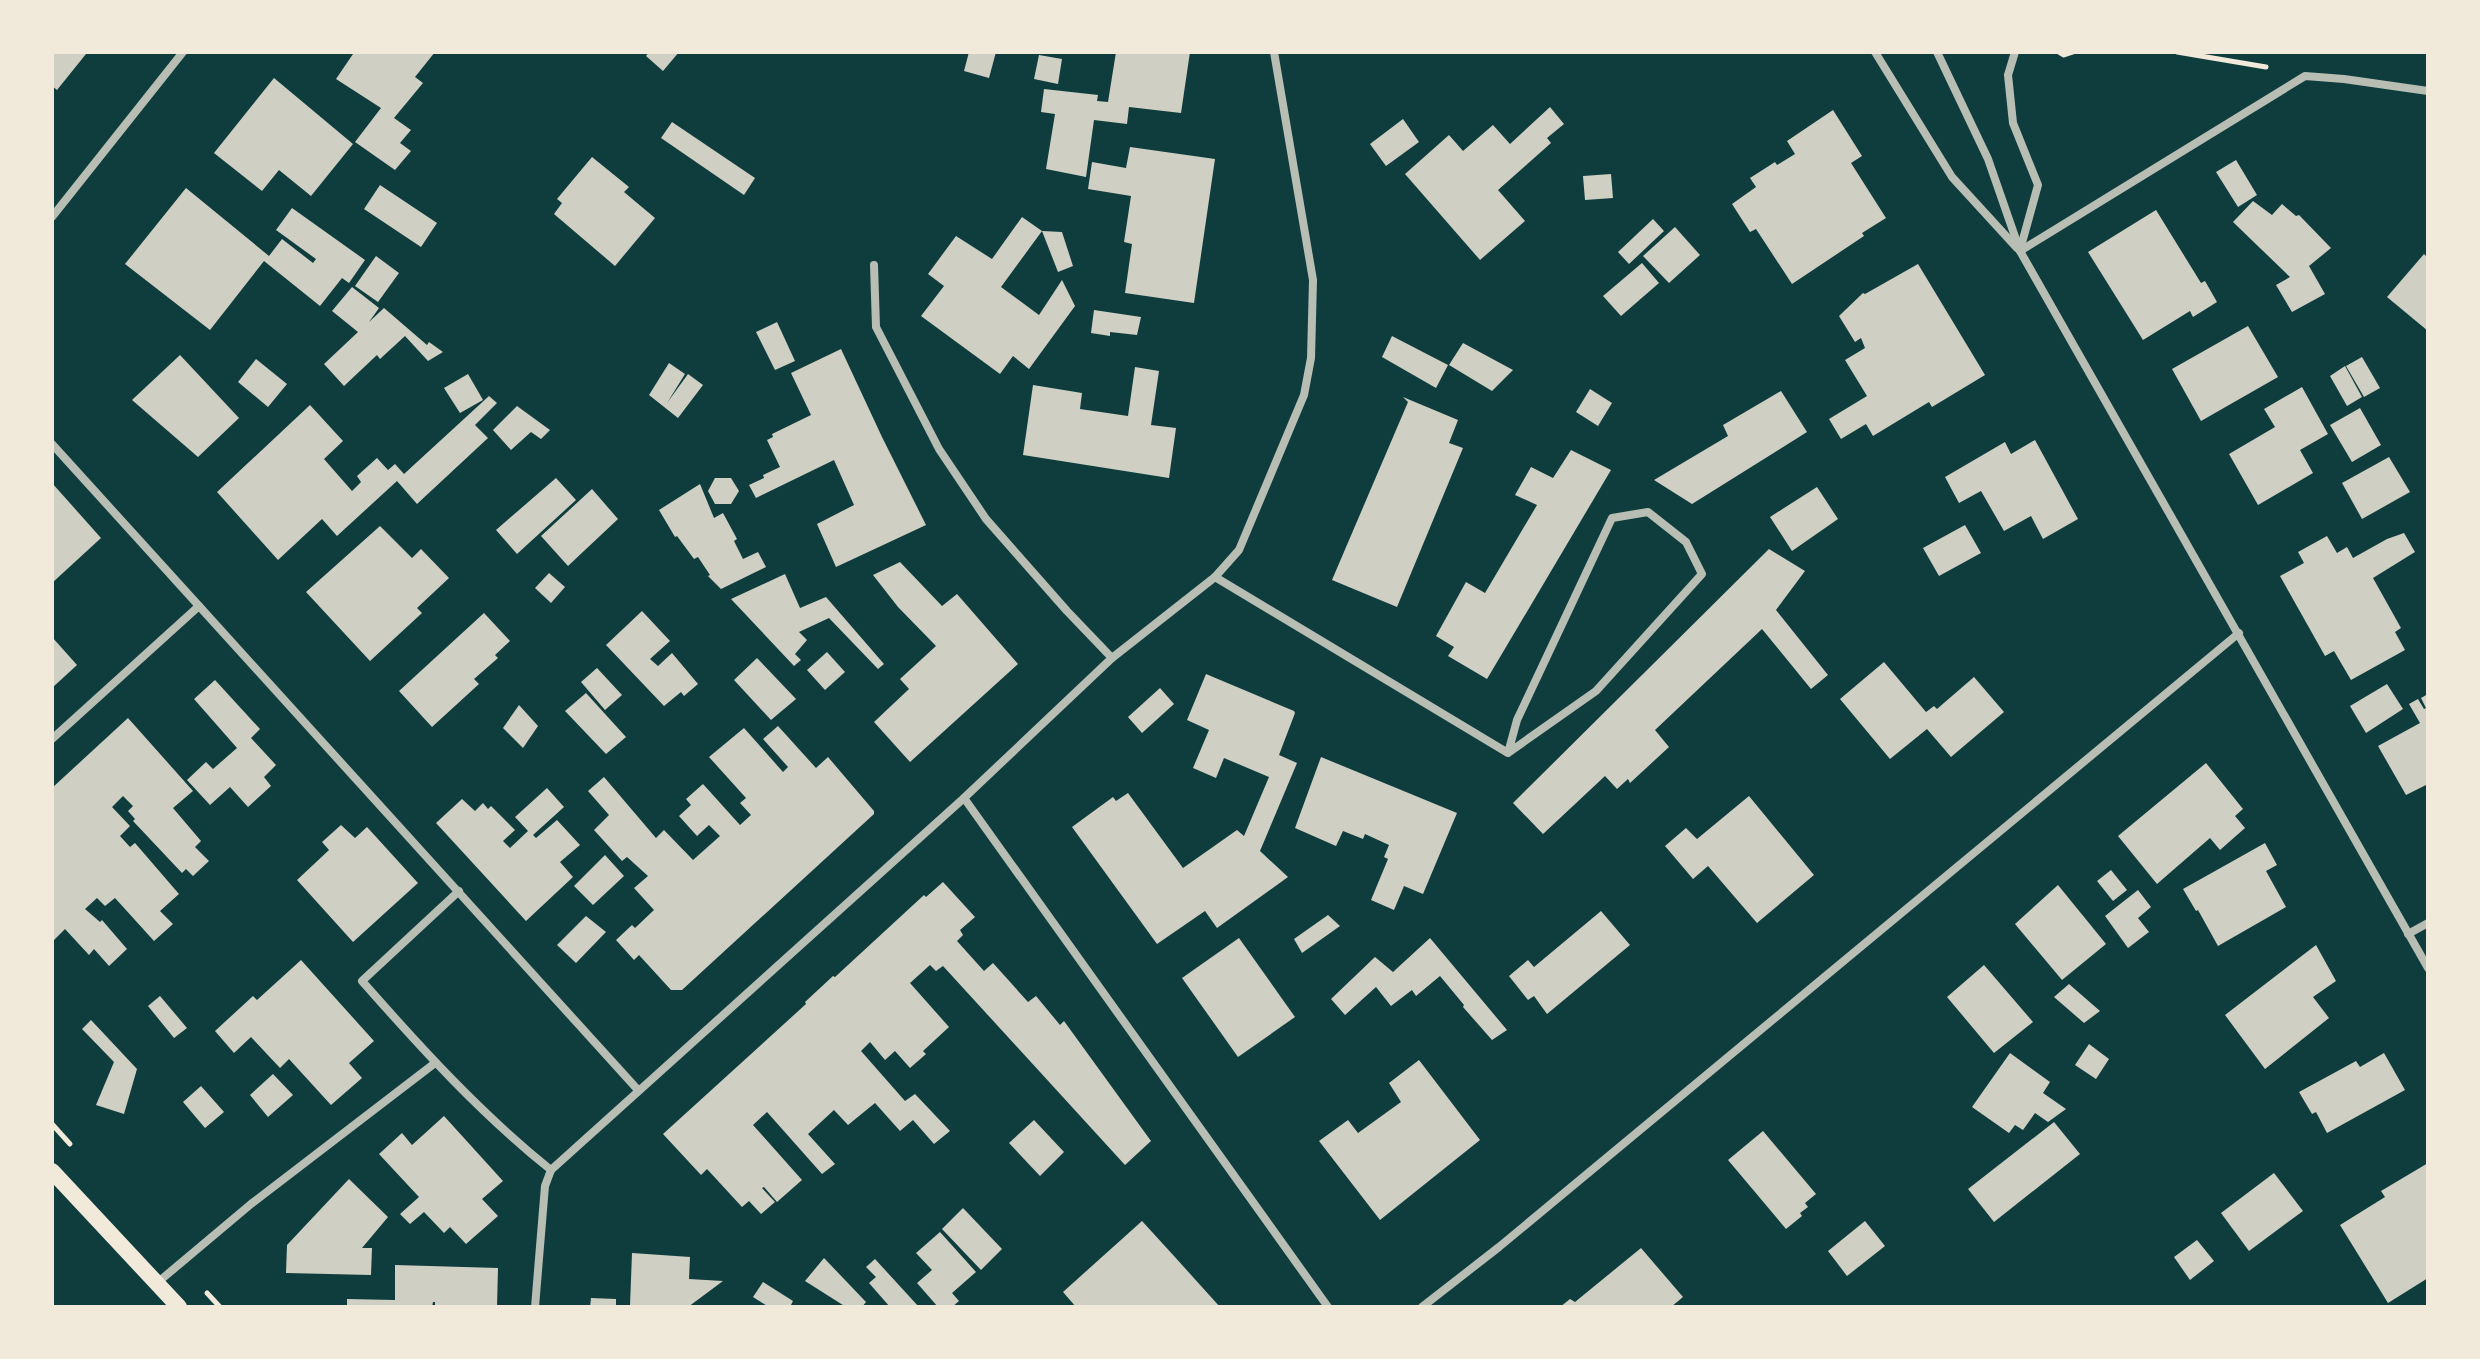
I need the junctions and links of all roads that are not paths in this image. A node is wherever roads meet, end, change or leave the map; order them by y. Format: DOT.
graph roads {
  1 [pos="183,52"];
  2 [pos="1274,52"];
  3 [pos="1875,52"];
  4 [pos="1937,52"];
  5 [pos="2015,52"];
  6 [pos="2428,91"];
  7 [pos="52,217"];
  8 [pos="2020,251"];
  9 [pos="874,265"];
  10 [pos="52,444"];
  11 [pos="1215,577"];
  12 [pos="199,606"];
  13 [pos="2239,633"];
  14 [pos="1112,658"];
  15 [pos="52,739"];
  16 [pos="1508,753"];
  17 [pos="964,798"];
  18 [pos="459,891"];
  19 [pos="2428,923"];
  20 [pos="2408,934"];
  21 [pos="2428,968"];
  22 [pos="435,1063"];
  23 [pos="638,1090"];
  24 [pos="551,1170"];
  25 [pos="52,1171"];
  26 [pos="157,1283"];
  27 [pos="179,1307"];
  28 [pos="535,1307"];
  29 [pos="1328,1307"];
  30 [pos="1422,1307"];
  1 -- 7 [label="street"];
  2 -- 11 [label="street"];
  3 -- 8 [label="street"];
  4 -- 8 [label="street"];
  5 -- 8 [label="street"];
  6 -- 8 [label="street"];
  8 -- 13 [label="street"];
  9 -- 14 [label="street"];
  10 -- 12 [label="street"];
  11 -- 14 [label="street"];
  11 -- 16 [label="street"];
  12 -- 15 [label="street"];
  12 -- 18 [label="street"];
  13 -- 20 [label="street"];
  13 -- 30 [label="street"];
  14 -- 17 [label="street"];
  16 -- 16 [label="street"];
  17 -- 23 [label="street"];
  17 -- 29 [label="street"];
  18 -- 22 [label="street"];
  18 -- 23 [label="street"];
  19 -- 20 [label="street"];
  20 -- 21 [label="street"];
  22 -- 24 [label="street"];
  22 -- 26 [label="street"];
  23 -- 24 [label="street"];
  24 -- 28 [label="street"];
  25 -- 26 [label="main road"];
  26 -- 27 [label="main road"];
}
